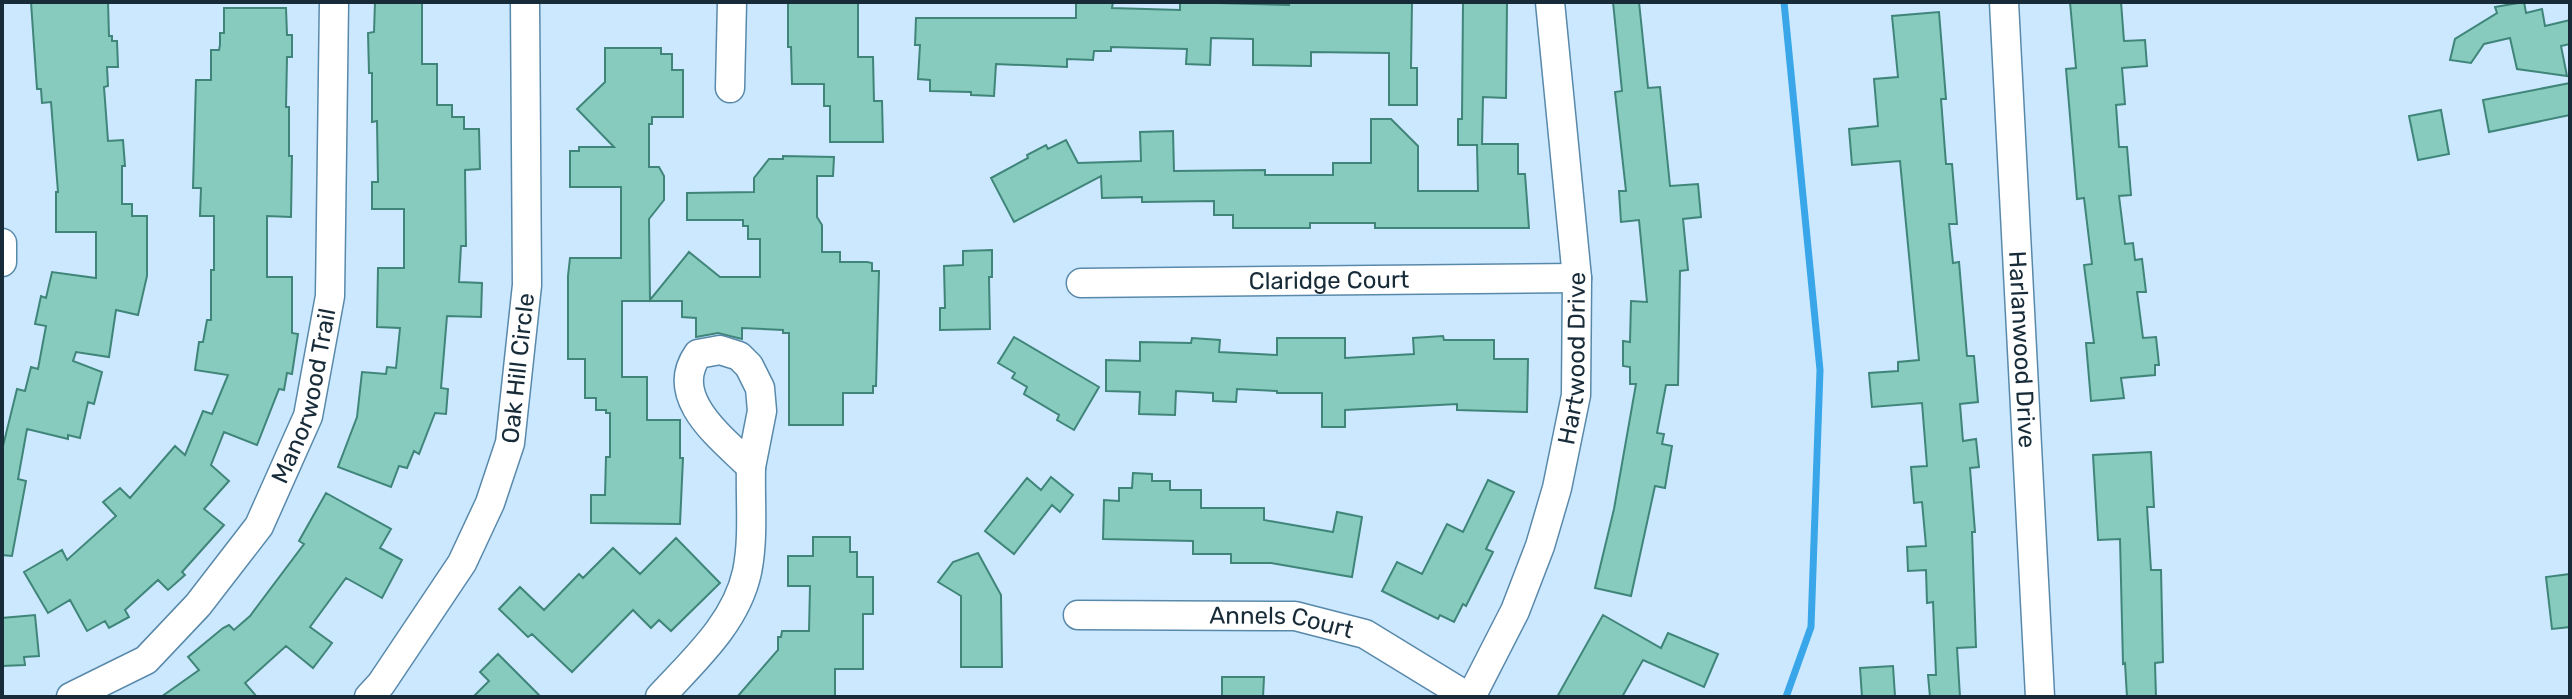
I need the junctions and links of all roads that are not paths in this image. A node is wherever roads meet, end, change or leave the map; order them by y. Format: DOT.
graph roads {
  1 [pos="334,2"];
  2 [pos="525,2"];
  3 [pos="732,2"];
  4 [pos="1550,2"];
  5 [pos="2004,2"];
  6 [pos="730,88"];
  7 [pos="2,243"];
  8 [pos="2,262"];
  9 [pos="1577,278"];
  10 [pos="1081,283"];
  11 [pos="751,467"];
  12 [pos="1078,615"];
  13 [pos="71,697"];
  14 [pos="369,697"];
  15 [pos="660,697"];
  16 [pos="1470,697"];
  17 [pos="2040,697"];
  1 -- 13 [label="street, Manorwood Trail"];
  2 -- 14 [label="street, Oak Hill Circle"];
  3 -- 6 [label="street"];
  4 -- 9 [label="street, Hartwood Drive"];
  5 -- 17 [label="street, Harlanwood Drive"];
  7 -- 8 [label="street"];
  9 -- 10 [label="street, Claridge Court"];
  9 -- 16 [label="street, Hartwood Drive"];
  11 -- 15 [label="street"];
  12 -- 16 [label="street, Annels Court"];
}
